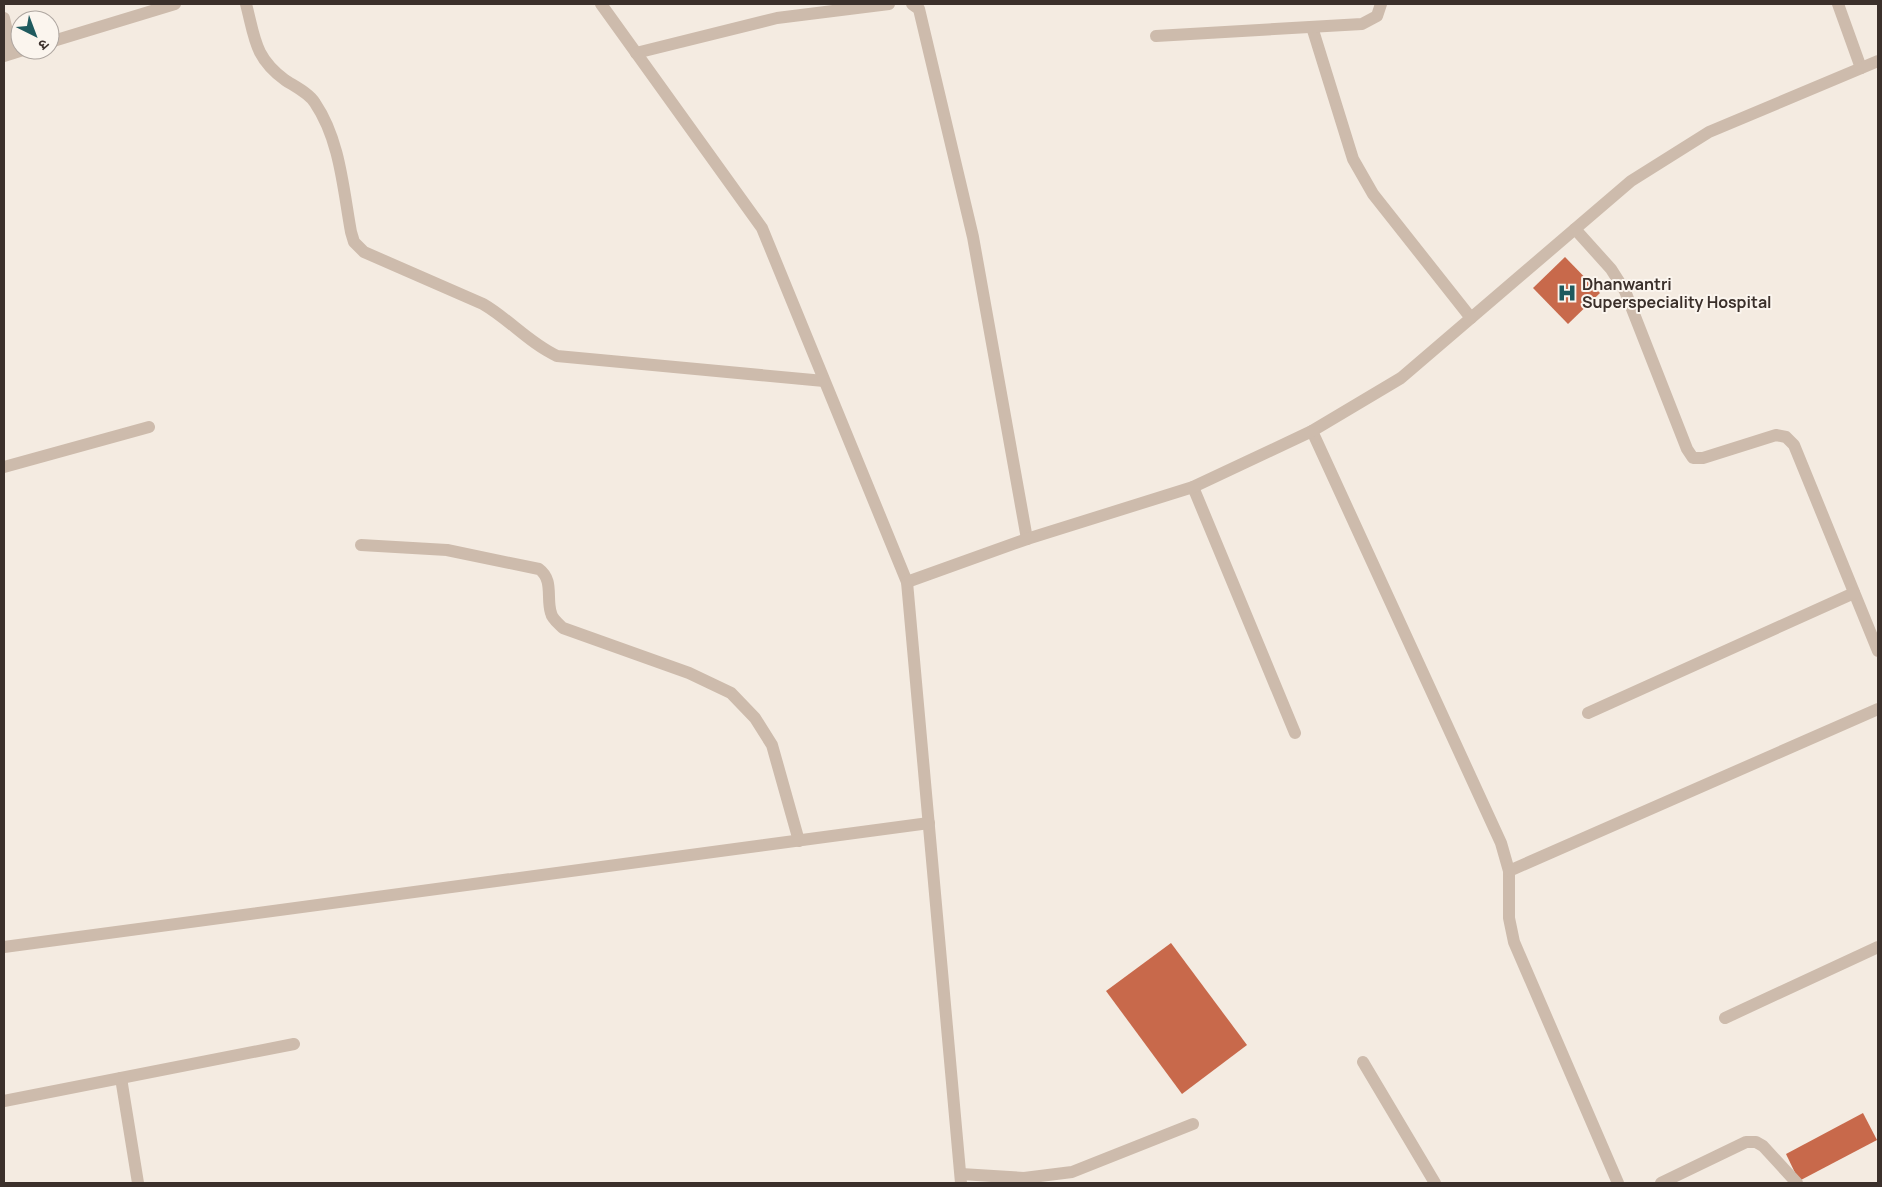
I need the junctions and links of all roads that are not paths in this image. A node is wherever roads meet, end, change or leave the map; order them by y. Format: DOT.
graph roads {
  1 [pos="174,4"];
  2 [pos="246,4"];
  3 [pos="600,4"];
  4 [pos="889,4"];
  5 [pos="912,4"];
  6 [pos="1381,4"];
  7 [pos="1838,4"];
  8 [pos="4,18"];
  9 [pos="1312,27"];
  10 [pos="1156,36"];
  11 [pos="60,39"];
  12 [pos="10,41"];
  13 [pos="636,53"];
  14 [pos="1878,61"];
  15 [pos="1861,68"];
  16 [pos="1575,228"];
  17 [pos="1471,318"];
  18 [pos="824,381"];
  19 [pos="148,427"];
  20 [pos="1312,431"];
  21 [pos="4,466"];
  22 [pos="1192,487"];
  23 [pos="1027,539"];
  24 [pos="361,545"];
  25 [pos="907,582"];
  26 [pos="1854,593"];
  27 [pos="1878,652"];
  28 [pos="1878,709"];
  29 [pos="1588,713"];
  30 [pos="1295,733"];
  31 [pos="929,823"];
  32 [pos="799,841"];
  33 [pos="1509,872"];
  34 [pos="4,947"];
  35 [pos="1878,947"];
  36 [pos="1725,1018"];
  37 [pos="294,1044"];
  38 [pos="1363,1062"];
  39 [pos="121,1078"];
  40 [pos="4,1101"];
  41 [pos="1193,1124"];
  42 [pos="961,1178"];
  43 [pos="138,1183"];
  44 [pos="1434,1183"];
  45 [pos="1618,1183"];
  46 [pos="1661,1183"];
  47 [pos="1797,1183"];
  1 -- 11 [label="street"];
  2 -- 18 [label="street"];
  3 -- 13 [label="street"];
  4 -- 13 [label="street"];
  5 -- 23 [label="street"];
  6 -- 9 [label="street"];
  7 -- 15 [label="street"];
  8 -- 12 [label="street"];
  9 -- 10 [label="street"];
  9 -- 17 [label="street"];
  13 -- 18 [label="street"];
  14 -- 15 [label="street"];
  15 -- 16 [label="street"];
  16 -- 17 [label="street"];
  16 -- 26 [label="street"];
  17 -- 20 [label="street"];
  18 -- 25 [label="street"];
  19 -- 21 [label="street"];
  20 -- 22 [label="street"];
  20 -- 33 [label="street"];
  22 -- 23 [label="street"];
  22 -- 30 [label="street"];
  23 -- 25 [label="street"];
  24 -- 32 [label="street"];
  25 -- 31 [label="street"];
  26 -- 27 [label="street"];
  26 -- 29 [label="street"];
  28 -- 33 [label="street"];
  31 -- 32 [label="street"];
  31 -- 42 [label="street"];
  32 -- 34 [label="street"];
  33 -- 45 [label="street"];
  35 -- 36 [label="street"];
  37 -- 39 [label="street"];
  38 -- 44 [label="street"];
  39 -- 40 [label="street"];
  39 -- 43 [label="street"];
  41 -- 42 [label="street"];
  46 -- 47 [label="street"];
}
